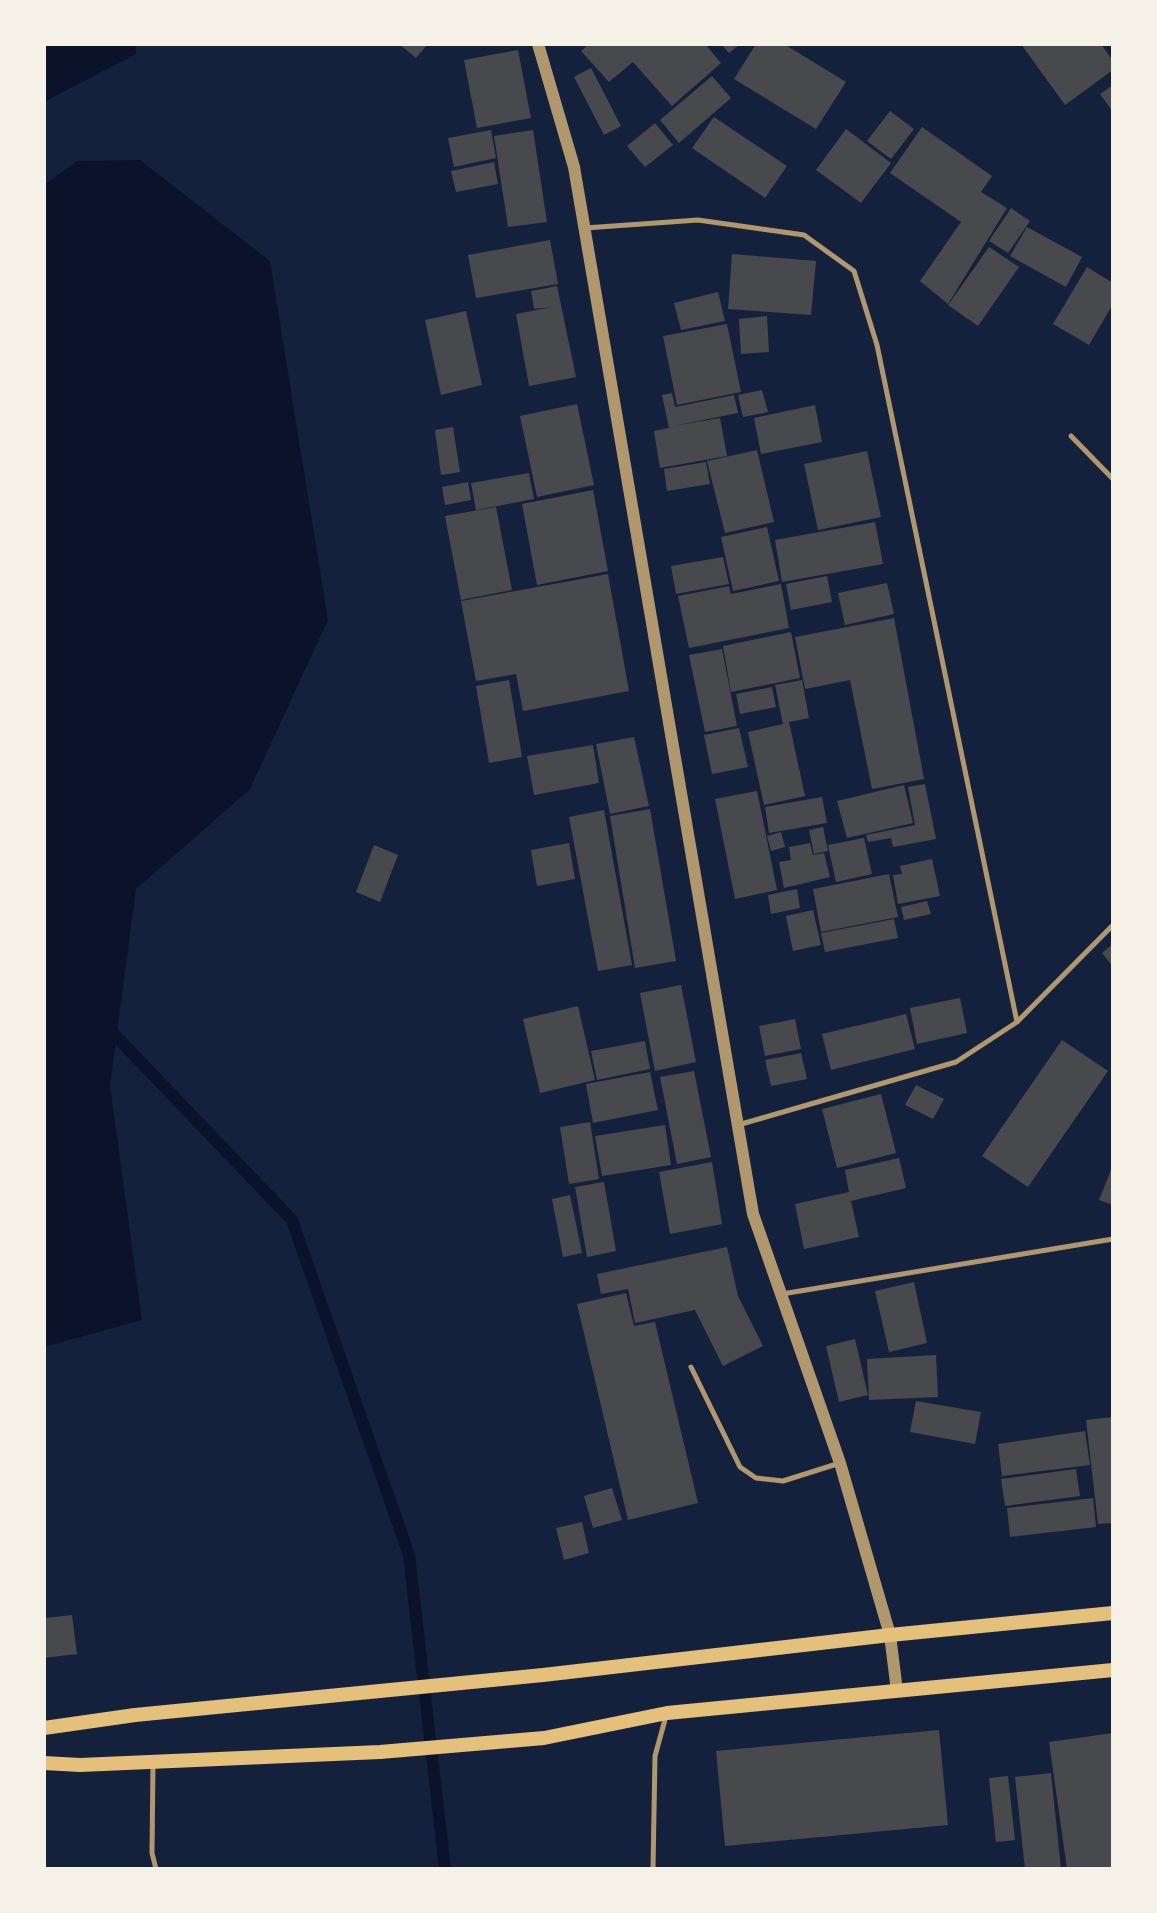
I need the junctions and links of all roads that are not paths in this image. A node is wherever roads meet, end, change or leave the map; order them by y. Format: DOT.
graph roads {
  1 [pos="538,44"];
  2 [pos="585,229"];
  3 [pos="1071,436"];
  4 [pos="1113,479"];
  5 [pos="1113,925"];
  6 [pos="1017,1022"];
  7 [pos="738,1125"];
  8 [pos="1113,1239"];
  9 [pos="781,1294"];
  10 [pos="691,1367"];
  11 [pos="840,1463"];
  12 [pos="1113,1613"];
  13 [pos="890,1635"];
  14 [pos="1113,1670"];
  15 [pos="897,1691"];
  16 [pos="667,1713"];
  17 [pos="44,1728"];
  18 [pos="153,1761"];
  19 [pos="44,1763"];
  20 [pos="156,1869"];
  21 [pos="653,1869"];
  1 -- 2 [label="street"];
  2 -- 6 [label="lane"];
  2 -- 7 [label="street"];
  3 -- 4 [label="lane"];
  5 -- 6 [label="lane"];
  6 -- 7 [label="lane"];
  7 -- 9 [label="street"];
  8 -- 9 [label="lane"];
  9 -- 11 [label="street"];
  10 -- 11 [label="lane"];
  11 -- 13 [label="street"];
  12 -- 13 [label="main road"];
  13 -- 15 [label="street"];
  13 -- 17 [label="main road"];
  14 -- 15 [label="main road"];
  15 -- 16 [label="main road"];
  16 -- 18 [label="main road"];
  16 -- 21 [label="lane"];
  18 -- 19 [label="main road"];
  18 -- 20 [label="lane"];
}
